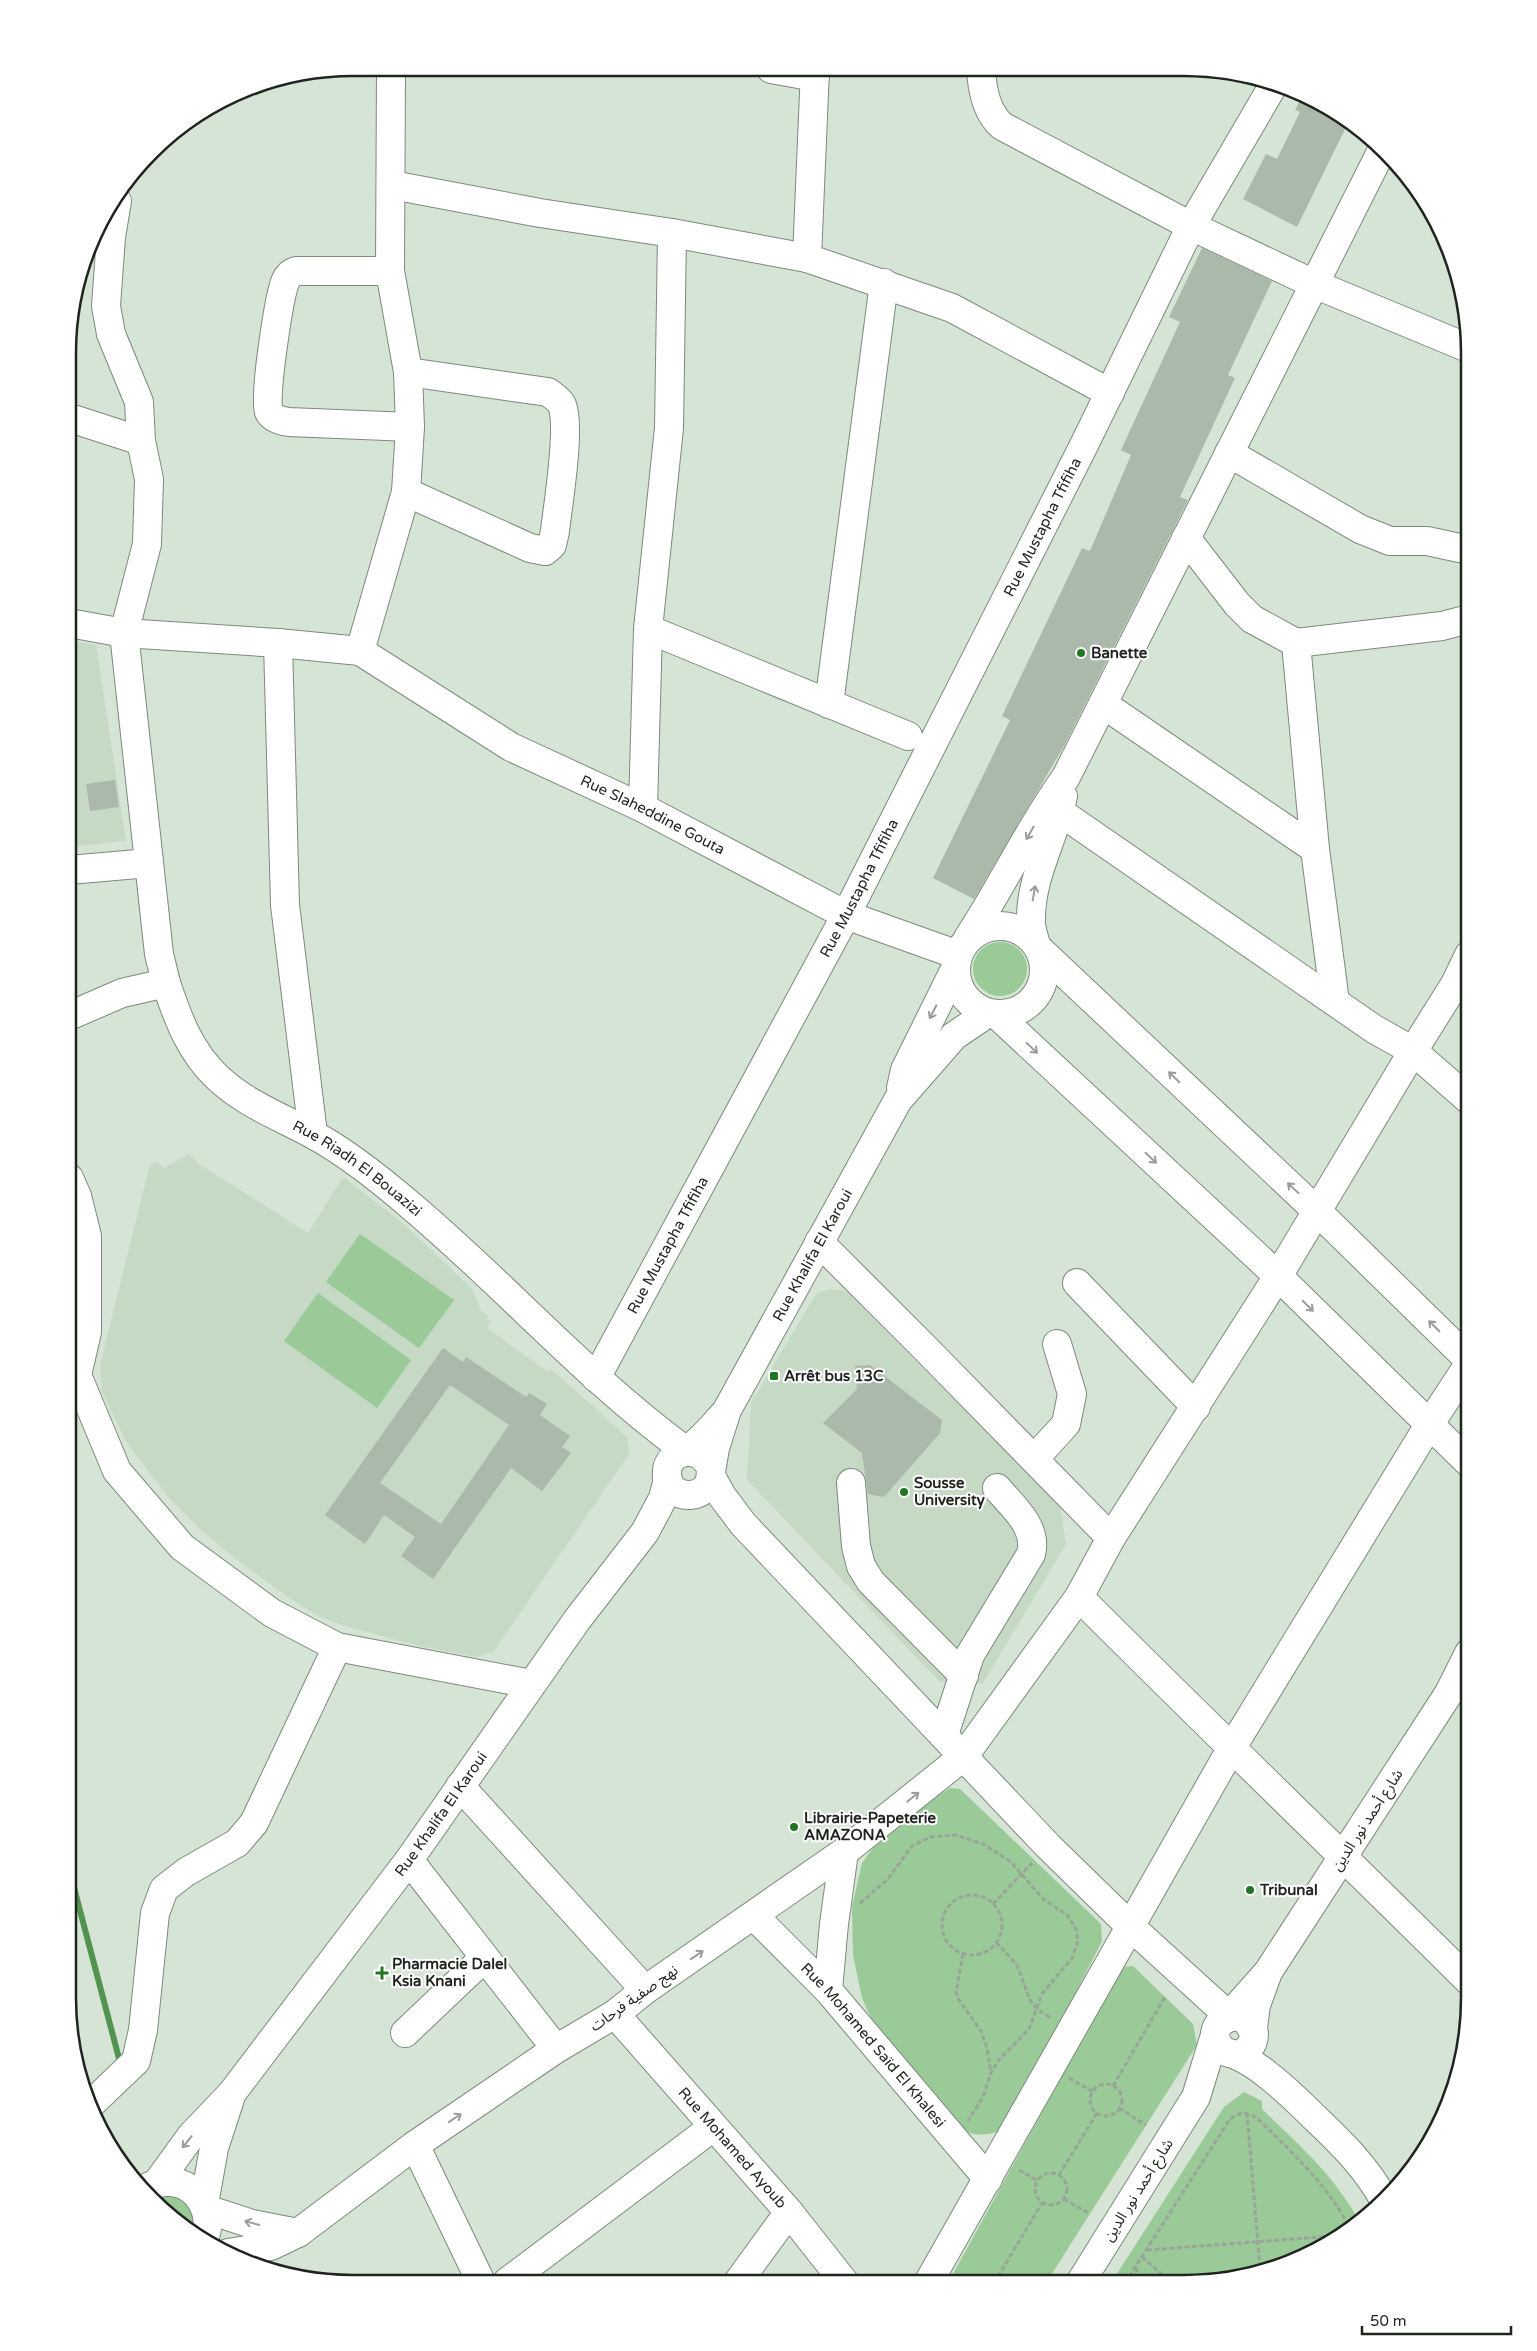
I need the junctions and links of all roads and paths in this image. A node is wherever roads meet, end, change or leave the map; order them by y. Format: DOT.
graph roads {
  1 [pos="391,76"];
  2 [pos="815,76"];
  3 [pos="981,76"];
  4 [pos="1270,90"];
  5 [pos="1379,156"];
  6 [pos="392,185"];
  7 [pos="110,221"];
  8 [pos="1191,226"];
  9 [pos="672,233"];
  10 [pos="99,257"];
  11 [pos="806,258"];
  12 [pos="390,271"];
  13 [pos="884,283"];
  14 [pos="1314,284"];
  15 [pos="1461,345"];
  16 [pos="408,372"];
  17 [pos="1110,392"];
  18 [pos="76,420"];
  19 [pos="410,428"];
  20 [pos="141,441"];
  21 [pos="1230,453"];
  22 [pos="406,492"];
  23 [pos="1186,538"];
  24 [pos="1461,547"];
  25 [pos="1461,621"];
  26 [pos="76,624"];
  27 [pos="648,629"];
  28 [pos="124,633"];
  29 [pos="278,643"];
  30 [pos="1296,643"];
  31 [pos="360,652"];
  32 [pos="830,704"];
  33 [pos="1103,704"];
  34 [pos="908,736"];
  35 [pos="1066,778"];
  36 [pos="643,808"];
  37 [pos="1060,812"];
  38 [pos="1315,849"];
  39 [pos="149,864"];
  40 [pos="76,869"];
  41 [pos="846,915"];
  42 [pos="1038,946"];
  43 [pos="961,954"];
  44 [pos="166,984"];
  45 [pos="1461,991"];
  46 [pos="1335,1002"];
  47 [pos="76,1013"];
  48 [pos="992,1014"];
  49 [pos="1412,1051"];
  50 [pos="1461,1093"];
  51 [pos="898,1100"];
  52 [pos="313,1134"];
  53 [pos="76,1194"];
  54 [pos="1318,1212"];
  55 [pos="819,1242"];
  56 [pos="1278,1276"];
  57 [pos="1077,1283"];
  58 [pos="1057,1344"];
  59 [pos="1461,1352"];
  60 [pos="76,1366"];
  61 [pos="1461,1376"];
  62 [pos="596,1378"];
  63 [pos="76,1382"];
  64 [pos="1196,1408"];
  65 [pos="727,1410"];
  66 [pos="642,1419"];
  67 [pos="1429,1425"];
  68 [pos="686,1451"];
  69 [pos="1461,1455"];
  70 [pos="1034,1459"];
  71 [pos="667,1475"];
  72 [pos="706,1481"];
  73 [pos="851,1483"];
  74 [pos="997,1488"];
  75 [pos="645,1532"];
  76 [pos="1111,1538"];
  77 [pos="1080,1597"];
  78 [pos="337,1647"];
  79 [pos="1461,1670"];
  80 [pos="964,1676"];
  81 [pos="1461,1680"];
  82 [pos="531,1684"];
  83 [pos="1450,1693"];
  84 [pos="944,1735"];
  85 [pos="1231,1749"];
  86 [pos="964,1756"];
  87 [pos="460,1786"];
  88 [pos="1048,1846"];
  89 [pos="844,1852"];
  90 [pos="1344,1856"];
  91 [pos="410,1860"];
  92 [pos="1021,1874"];
  93 [pos="993,1904"];
  94 [pos="836,1909"];
  95 [pos="754,1916"];
  96 [pos="1131,1927"];
  97 [pos="996,1942"];
  98 [pos="963,1954"];
  99 [pos="484,1958"];
  100 [pos="1461,1974"];
  101 [pos="645,1990"];
  102 [pos="828,1990"];
  103 [pos="1165,1997"];
  104 [pos="1037,2009"];
  105 [pos="615,2014"];
  106 [pos="1234,2029"];
  107 [pos="1072,2032"];
  108 [pos="405,2033"];
  109 [pos="556,2050"];
  110 [pos="1236,2055"];
  111 [pos="991,2073"];
  112 [pos="1278,2082"];
  113 [pos="1113,2086"];
  114 [pos="232,2093"];
  115 [pos="1196,2097"];
  116 [pos="96,2100"];
  117 [pos="1119,2108"];
  118 [pos="1097,2113"];
  119 [pos="1247,2113"];
  120 [pos="1146,2125"];
  121 [pos="713,2127"];
  122 [pos="953,2139"];
  123 [pos="415,2145"];
  124 [pos="1059,2175"];
  125 [pos="988,2179"];
  126 [pos="150,2186"];
  127 [pos="1380,2194"];
  128 [pos="1064,2199"];
  129 [pos="1042,2202"];
  130 [pos="205,2207"];
  131 [pos="789,2212"];
  132 [pos="1090,2214"];
  133 [pos="1346,2222"];
  134 [pos="207,2233"];
  135 [pos="298,2233"];
  136 [pos="1324,2237"];
  137 [pos="1258,2242"];
  138 [pos="271,2246"];
  139 [pos="1146,2250"];
  140 [pos="241,2251"];
  141 [pos="1142,2257"];
  142 [pos="258,2258"];
  143 [pos="1260,2264"];
  144 [pos="1136,2266"];
  145 [pos="478,2275"];
  146 [pos="515,2275"];
  147 [pos="743,2275"];
  148 [pos="839,2275"];
  149 [pos="933,2275"];
  150 [pos="999,2275"];
  151 [pos="1085,2275"];
  152 [pos="1130,2275"];
  153 [pos="1138,2275"];
  154 [pos="1162,2275"];
  1 -- 6 [label="street"];
  2 -- 11 [label="street"];
  3 -- 8 [label="street"];
  4 -- 8 [label="street, Rue Mustapha Tfifiha"];
  5 -- 14 [label="street"];
  6 -- 9 [label="street"];
  6 -- 12 [label="street"];
  7 -- 10 [label="street"];
  8 -- 14 [label="street"];
  8 -- 17 [label="street, Rue Mustapha Tfifiha"];
  9 -- 11 [label="street"];
  9 -- 27 [label="street"];
  10 -- 20 [label="street"];
  11 -- 13 [label="street"];
  12 -- 16 [label="street"];
  12 -- 19 [label="street"];
  13 -- 17 [label="street"];
  13 -- 32 [label="street"];
  14 -- 15 [label="street"];
  14 -- 21 [label="street"];
  16 -- 19 [label="street"];
  16 -- 22 [label="street"];
  17 -- 41 [label="street, Rue Mustapha Tfifiha"];
  18 -- 20 [label="street"];
  19 -- 22 [label="street"];
  20 -- 28 [label="street"];
  21 -- 23 [label="street"];
  21 -- 24 [label="street"];
  22 -- 31 [label="street"];
  23 -- 30 [label="street"];
  23 -- 33 [label="street"];
  25 -- 30 [label="street"];
  26 -- 28 [label="street"];
  27 -- 32 [label="street"];
  27 -- 36 [label="street"];
  28 -- 29 [label="street"];
  28 -- 39 [label="street, Rue Riadh El Bouazizi"];
  29 -- 31 [label="street"];
  29 -- 52 [label="street"];
  30 -- 38 [label="street"];
  31 -- 36 [label="street, Rue Slaheddine Gouta"];
  32 -- 34 [label="street"];
  33 -- 35 [label="street"];
  33 -- 38 [label="street"];
  35 -- 37 [label="street"];
  35 -- 43 [label="street, Rue Khalifa El Karoui, one-way"];
  36 -- 41 [label="street, Rue Slaheddine Gouta"];
  42 -- 37 [label="street, one-way"];
  37 -- 46 [label="street"];
  38 -- 46 [label="street"];
  39 -- 40 [label="street"];
  39 -- 44 [label="street, Rue Riadh El Bouazizi"];
  41 -- 43 [label="street, Rue Slaheddine Gouta"];
  41 -- 62 [label="street, Rue Mustapha Tfifiha"];
  42 -- 43 [label="street"];
  42 -- 48 [label="street"];
  54 -- 42 [label="street, one-way"];
  43 -- 48 [label="street"];
  43 -- 51 [label="street, Rue Khalifa El Karoui, one-way"];
  44 -- 47 [label="street"];
  44 -- 52 [label="street, Rue Riadh El Bouazizi"];
  45 -- 49 [label="street, نهج صفية فرحات"];
  46 -- 49 [label="street"];
  48 -- 51 [label="street, Rue Khalifa El Karoui"];
  48 -- 56 [label="street, one-way"];
  49 -- 50 [label="street"];
  49 -- 54 [label="street, نهج صفية فرحات"];
  51 -- 55 [label="street, Rue Khalifa El Karoui"];
  52 -- 62 [label="street, Rue Riadh El Bouazizi"];
  53 -- 60 [label="street"];
  54 -- 56 [label="street, نهج صفية فرحات"];
  59 -- 54 [label="street, one-way"];
  55 -- 65 [label="street, Rue Khalifa El Karoui"];
  55 -- 70 [label="street"];
  56 -- 64 [label="street, نهج صفية فرحات"];
  56 -- 67 [label="street, one-way"];
  57 -- 64 [label="street"];
  58 -- 70 [label="street"];
  61 -- 67 [label="street"];
  62 -- 66 [label="street, Rue Riadh El Bouazizi"];
  63 -- 78 [label="street"];
  64 -- 76 [label="street, نهج صفية فرحات"];
  65 -- 68 [label="street, Rue Khalifa El Karoui"];
  65 -- 72 [label="street, Rue Khalifa El Karoui"];
  66 -- 68 [label="street, Rue Riadh El Bouazizi"];
  66 -- 71 [label="street, Rue Riadh El Bouazizi"];
  67 -- 69 [label="street"];
  67 -- 85 [label="street"];
  68 -- 71 [label="street"];
  68 -- 72 [label="street"];
  70 -- 76 [label="street"];
  71 -- 72 [label="street"];
  71 -- 75 [label="street, Rue Khalifa El Karoui"];
  72 -- 75 [label="street, Rue Khalifa El Karoui"];
  72 -- 84 [label="street"];
  73 -- 80 [label="street"];
  74 -- 80 [label="street"];
  75 -- 82 [label="street, Rue Khalifa El Karoui"];
  76 -- 77 [label="street, نهج صفية فرحات"];
  77 -- 85 [label="street"];
  77 -- 86 [label="street, نهج صفية فرحات"];
  78 -- 82 [label="street"];
  78 -- 116 [label="street"];
  79 -- 83 [label="street"];
  80 -- 84 [label="street"];
  81 -- 83 [label="street"];
  82 -- 87 [label="street, Rue Khalifa El Karoui"];
  83 -- 90 [label="street, شارع أحمد نور الدين"];
  84 -- 86 [label="street"];
  85 -- 90 [label="street"];
  85 -- 96 [label="street"];
  86 -- 88 [label="street"];
  89 -- 86 [label="street, نهج صفية فرحات, one-way"];
  87 -- 91 [label="street, Rue Khalifa El Karoui"];
  87 -- 101 [label="street"];
  88 -- 92 [label="path"];
  88 -- 96 [label="street"];
  89 -- 94 [label="street"];
  89 -- 95 [label="street, نهج صفية فرحات"];
  90 -- 100 [label="street"];
  90 -- 106 [label="street, شارع أحمد نور الدين"];
  91 -- 99 [label="street"];
  91 -- 114 [label="street, Rue Khalifa El Karoui"];
  92 -- 93 [label="path"];
  92 -- 94 [label="path"];
  92 -- 104 [label="path"];
  93 -- 97 [label="path"];
  93 -- 98 [label="path"];
  94 -- 102 [label="street"];
  101 -- 95 [label="street, نهج صفية فرحات, one-way"];
  95 -- 102 [label="street, Rue Mohamed Saïd El Khalesi"];
  96 -- 106 [label="street"];
  96 -- 107 [label="street"];
  97 -- 98 [label="path"];
  97 -- 104 [label="path"];
  98 -- 111 [label="path"];
  99 -- 108 [label="street"];
  99 -- 109 [label="street"];
  101 -- 105 [label="street, نهج صفية فرحات"];
  102 -- 122 [label="street, Rue Mohamed Saïd El Khalesi"];
  103 -- 113 [label="path"];
  104 -- 107 [label="path"];
  104 -- 111 [label="path"];
  105 -- 109 [label="street, نهج صفية فرحات"];
  105 -- 121 [label="street, Rue Mohamed Ayoub"];
  106 -- 110 [label="street, شارع أحمد نور الدين"];
  106 -- 112 [label="street"];
  106 -- 115 [label="street, شارع أحمد نور الدين"];
  107 -- 125 [label="street"];
  123 -- 109 [label="street, نهج صفية فرحات, one-way"];
  110 -- 112 [label="street"];
  110 -- 115 [label="street, شارع أحمد نور الدين"];
  111 -- 122 [label="path"];
  112 -- 127 [label="street"];
  113 -- 117 [label="path"];
  113 -- 118 [label="path"];
  114 -- 126 [label="street, Rue Khalifa El Karoui, one-way"];
  114 -- 130 [label="street, Rue Khalifa El Karoui"];
  115 -- 151 [label="street, شارع أحمد نور الدين"];
  117 -- 118 [label="path"];
  117 -- 120 [label="path"];
  118 -- 124 [label="path"];
  119 -- 133 [label="path"];
  119 -- 137 [label="path"];
  119 -- 139 [label="path"];
  121 -- 131 [label="street, Rue Mohamed Ayoub"];
  121 -- 146 [label="street"];
  122 -- 125 [label="street, Rue Mohamed Saïd El Khalesi"];
  123 -- 135 [label="street, نهج صفية فرحات"];
  123 -- 145 [label="street"];
  124 -- 128 [label="path"];
  124 -- 129 [label="path"];
  125 -- 149 [label="street"];
  126 -- 130 [label="street"];
  128 -- 129 [label="path"];
  128 -- 132 [label="path"];
  129 -- 150 [label="path"];
  130 -- 134 [label="street, Rue Khalifa El Karoui"];
  135 -- 130 [label="street, one-way"];
  131 -- 147 [label="street"];
  131 -- 148 [label="street, Rue Mohamed Ayoub"];
  135 -- 138 [label="street, نهج صفية فرحات"];
  136 -- 137 [label="path"];
  137 -- 139 [label="path"];
  137 -- 143 [label="path"];
  138 -- 140 [label="street, نهج صفية فرحات"];
  138 -- 142 [label="street"];
  139 -- 141 [label="path"];
  141 -- 144 [label="path"];
  141 -- 154 [label="path"];
  144 -- 152 [label="path"];
  144 -- 153 [label="path"];
}
